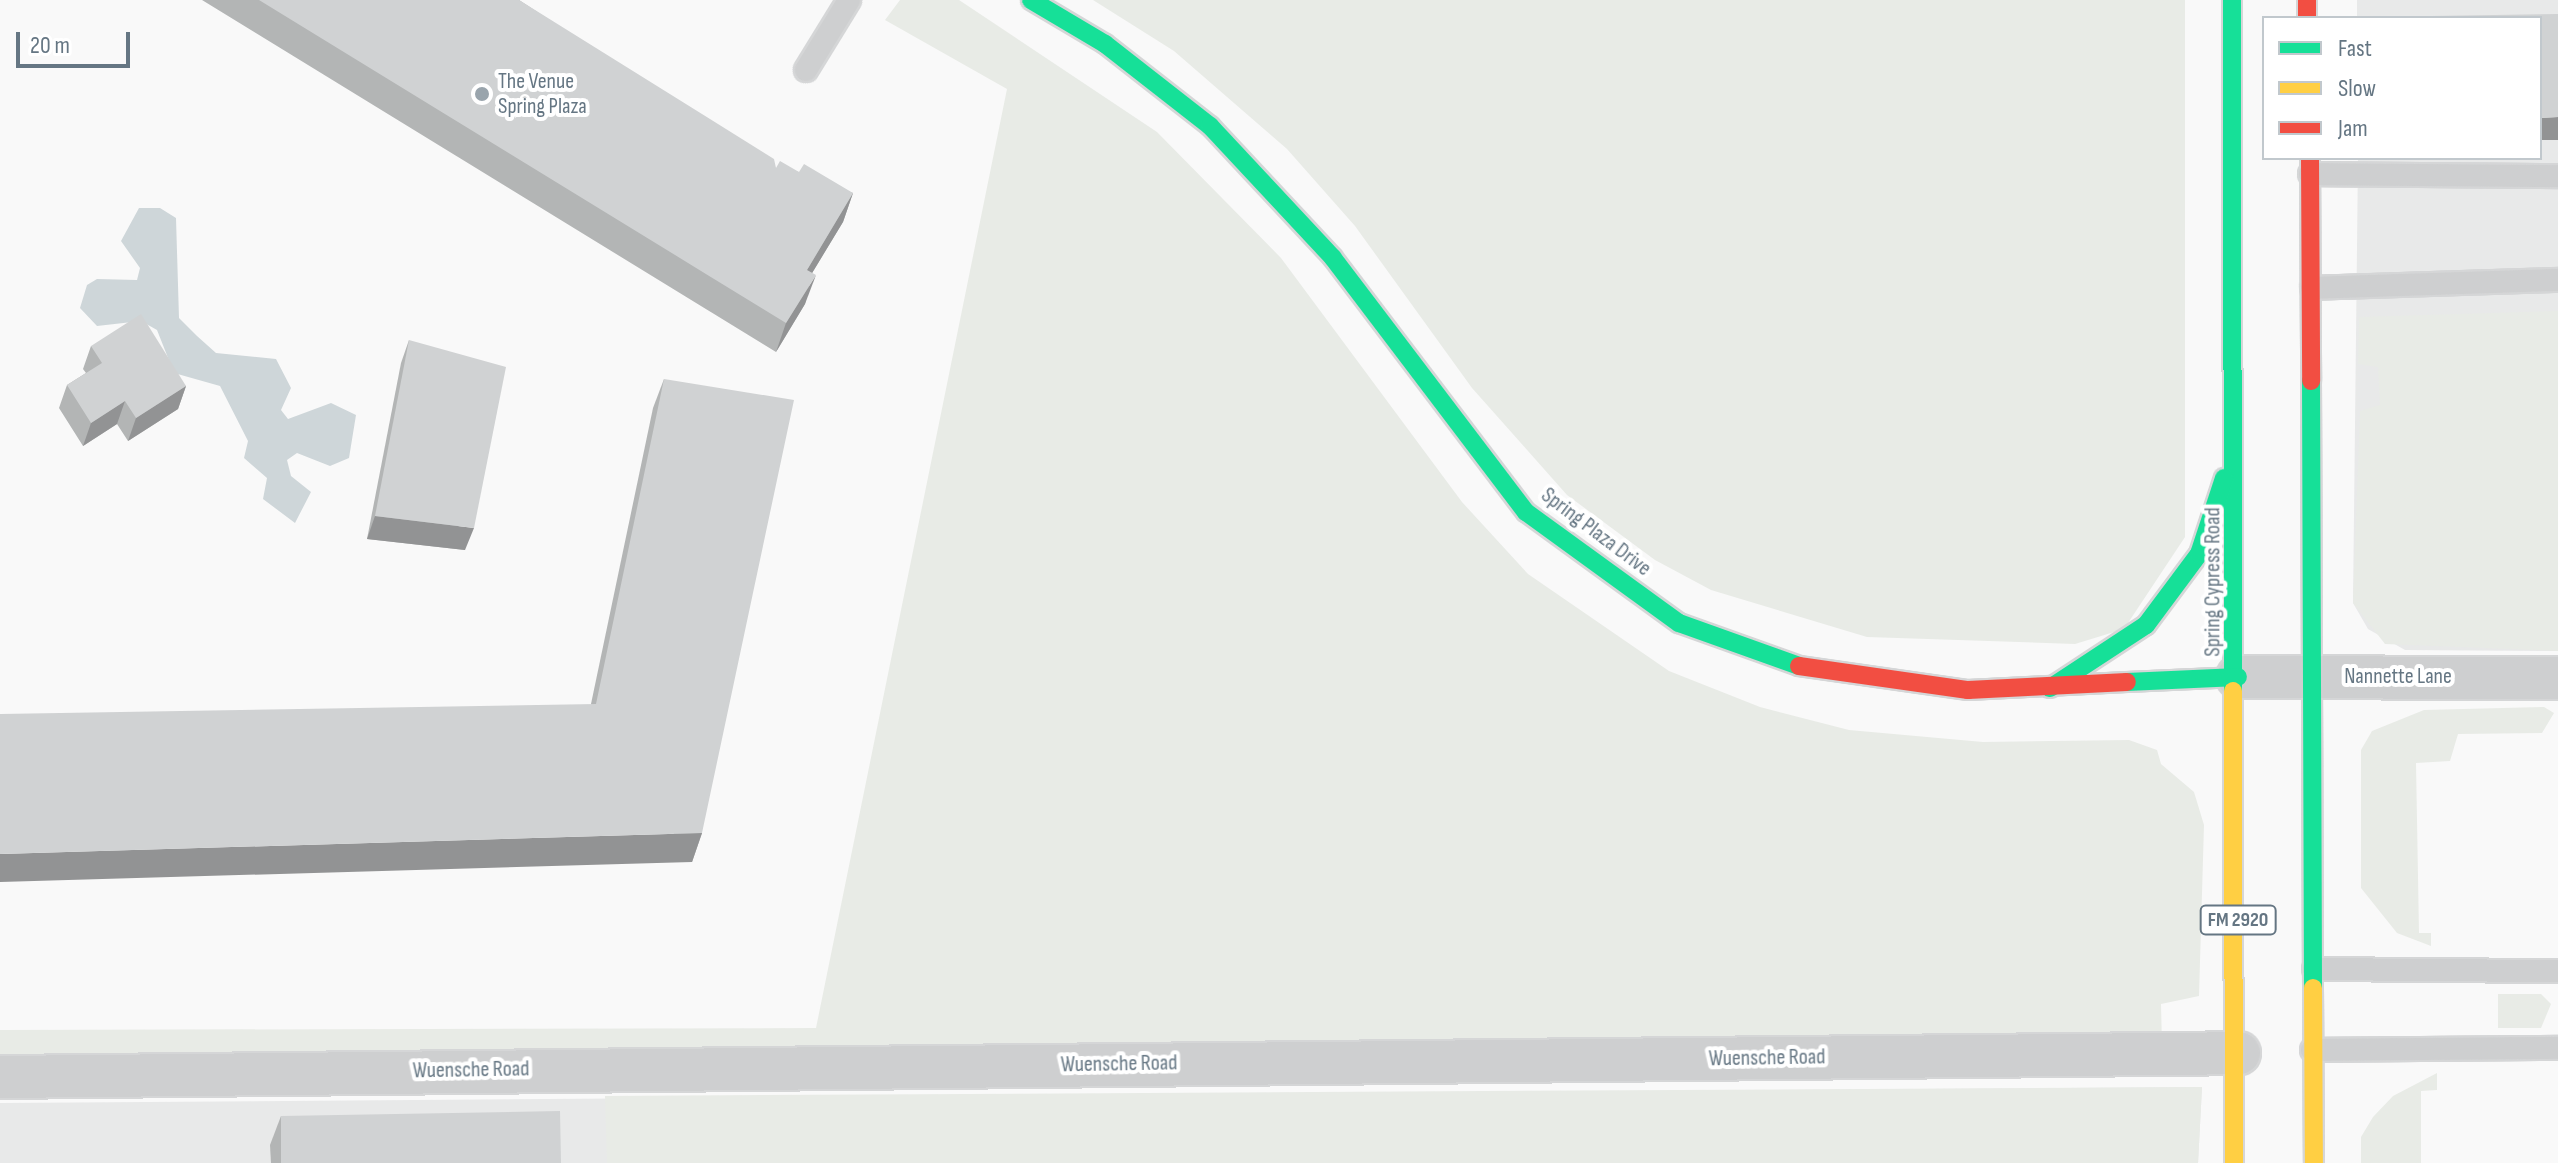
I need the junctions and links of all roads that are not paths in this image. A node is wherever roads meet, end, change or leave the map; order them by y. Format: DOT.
graph roads {
  1 [pos="849,0"];
  2 [pos="1031,0"];
  3 [pos="2232,0"];
  4 [pos="806,70"];
  5 [pos="2310,166"];
  6 [pos="2558,176"];
  7 [pos="2558,280"];
  8 [pos="2312,288"];
  9 [pos="2236,441"];
  10 [pos="2313,676"];
  11 [pos="2238,677"];
  12 [pos="2558,678"];
  13 [pos="2050,688"];
  14 [pos="2314,969"];
  15 [pos="2558,971"];
  16 [pos="2558,1048"];
  17 [pos="2312,1050"];
  18 [pos="2239,1053"];
  19 [pos="0,1077"];
  20 [pos="2236,1124"];
  21 [pos="2253,1150"];
  22 [pos="2234,1163"];
  23 [pos="2314,1163"];
  1 -- 4 [label="lane"];
  2 -- 13 [label="main road, Spring Plaza Drive"];
  3 -- 9 [label="main road, Spring Cypress Road / FM 2920"];
  5 -- 6 [label="lane"];
  5 -- 8 [label="main road"];
  7 -- 8 [label="lane"];
  8 -- 10 [label="main road"];
  9 -- 11 [label="main road, Spring Cypress Road / FM 2920"];
  9 -- 13 [label="main road"];
  10 -- 11 [label="street, Nannette Lane"];
  10 -- 12 [label="street, Nannette Lane"];
  10 -- 14 [label="main road"];
  11 -- 13 [label="main road, Spring Plaza Drive"];
  11 -- 18 [label="main road, Spring Cypress Road / FM 2920"];
  14 -- 15 [label="lane"];
  14 -- 17 [label="main road"];
  16 -- 17 [label="lane"];
  17 -- 23 [label="main road"];
  18 -- 19 [label="street, Wuensche Road"];
  18 -- 20 [label="main road, Spring Cypress Road / FM 2920"];
  20 -- 21 [label="main road"];
  20 -- 22 [label="main road, Spring Cypress Road / FM 2920"];
}
